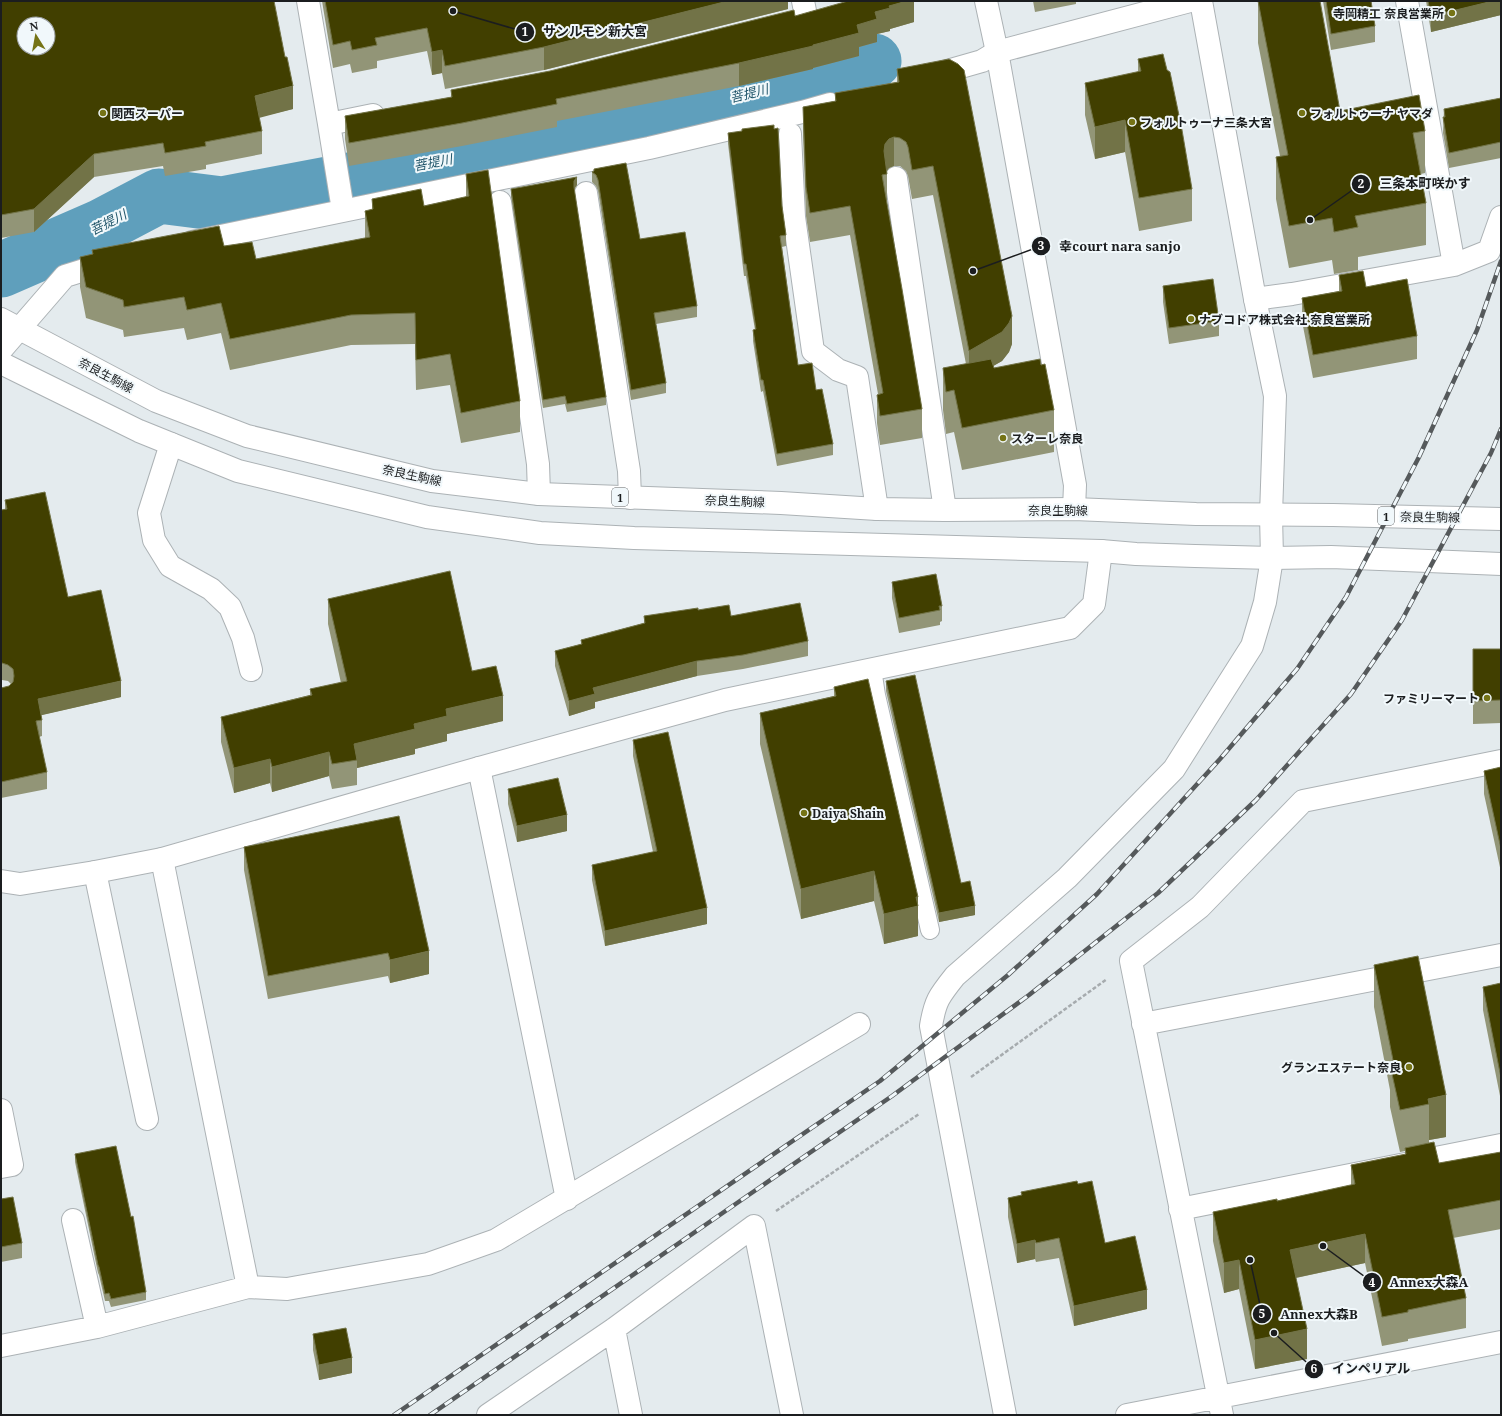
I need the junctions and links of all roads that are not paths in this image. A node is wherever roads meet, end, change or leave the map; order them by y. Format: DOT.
graph roads {
  1 [pos="308,1"];
  2 [pos="986,1"];
  3 [pos="1190,1"];
  4 [pos="1201,1"];
  5 [pos="1407,1"];
  6 [pos="805,9"];
  7 [pos="828,11"];
  8 [pos="783,22"];
  9 [pos="997,52"];
  10 [pos="915,80"];
  11 [pos="847,99"];
  12 [pos="392,112"];
  13 [pos="330,124"];
  14 [pos="790,134"];
  15 [pos="896,178"];
  16 [pos="339,190"];
  17 [pos="586,193"];
  18 [pos="500,202"];
  19 [pos="1501,217"];
  20 [pos="169,247"];
  21 [pos="131,255"];
  22 [pos="1454,265"];
  23 [pos="1255,299"];
  24 [pos="10,324"];
  25 [pos="1,350"];
  26 [pos="1,363"];
  27 [pos="171,444"];
  28 [pos="539,494"];
  29 [pos="630,498"];
  30 [pos="877,509"];
  31 [pos="1074,509"];
  32 [pos="944,510"];
  33 [pos="1271,515"];
  34 [pos="1501,519"];
  35 [pos="1101,551"];
  36 [pos="1272,558"];
  37 [pos="1501,564"];
  38 [pos="872,669"];
  39 [pos="251,670"];
  40 [pos="1501,761"];
  41 [pos="479,768"];
  42 [pos="162,859"];
  43 [pos="95,872"];
  44 [pos="1,881"];
  45 [pos="930,930"];
  46 [pos="1501,955"];
  47 [pos="859,1024"];
  48 [pos="1143,1024"];
  49 [pos="1,1110"];
  50 [pos="147,1119"];
  51 [pos="1501,1145"];
  52 [pos="1,1167"];
  53 [pos="567,1199"];
  54 [pos="1180,1209"];
  55 [pos="73,1220"];
  56 [pos="248,1287"];
  57 [pos="97,1327"];
  58 [pos="614,1329"];
  59 [pos="1501,1342"];
  60 [pos="1,1346"];
  61 [pos="1220,1406"];
  62 [pos="488,1415"];
  63 [pos="631,1415"];
  64 [pos="792,1415"];
  65 [pos="1005,1415"];
  66 [pos="1127,1415"];
  1 -- 13 [label="street"];
  2 -- 9 [label="street"];
  3 -- 9 [label="street"];
  4 -- 23 [label="street"];
  5 -- 22 [label="street"];
  6 -- 7 [label="street"];
  6 -- 8 [label="street"];
  9 -- 10 [label="street"];
  9 -- 31 [label="street"];
  11 -- 16 [label="street"];
  12 -- 13 [label="street"];
  13 -- 16 [label="street"];
  14 -- 30 [label="street"];
  15 -- 32 [label="street"];
  16 -- 20 [label="street"];
  17 -- 29 [label="street"];
  18 -- 28 [label="street"];
  19 -- 22 [label="street"];
  21 -- 24 [label="street"];
  22 -- 23 [label="street"];
  23 -- 33 [label="street"];
  24 -- 25 [label="street"];
  24 -- 28 [label="street, 奈良生駒線 / 1"];
  26 -- 27 [label="street"];
  27 -- 35 [label="street"];
  27 -- 39 [label="street"];
  28 -- 29 [label="street, 奈良生駒線 / 1"];
  29 -- 30 [label="street, 奈良生駒線 / 1"];
  30 -- 32 [label="street, 奈良生駒線 / 1"];
  31 -- 32 [label="street, 奈良生駒線 / 1"];
  31 -- 33 [label="street, 奈良生駒線 / 1"];
  33 -- 34 [label="street, 奈良生駒線 / 1"];
  33 -- 36 [label="street"];
  35 -- 36 [label="street"];
  35 -- 38 [label="street"];
  36 -- 37 [label="street"];
  36 -- 65 [label="street"];
  38 -- 41 [label="street"];
  38 -- 45 [label="lane"];
  40 -- 48 [label="street"];
  41 -- 42 [label="street"];
  41 -- 53 [label="street"];
  42 -- 43 [label="street"];
  42 -- 56 [label="street"];
  43 -- 44 [label="street"];
  43 -- 50 [label="street"];
  46 -- 48 [label="street"];
  47 -- 53 [label="street"];
  48 -- 54 [label="street"];
  49 -- 52 [label="street"];
  51 -- 54 [label="street"];
  53 -- 56 [label="street"];
  54 -- 61 [label="street"];
  55 -- 57 [label="street"];
  56 -- 57 [label="street"];
  57 -- 60 [label="street"];
  58 -- 62 [label="street"];
  58 -- 63 [label="street"];
  58 -- 64 [label="street"];
  59 -- 61 [label="street"];
  61 -- 66 [label="street"];
}
